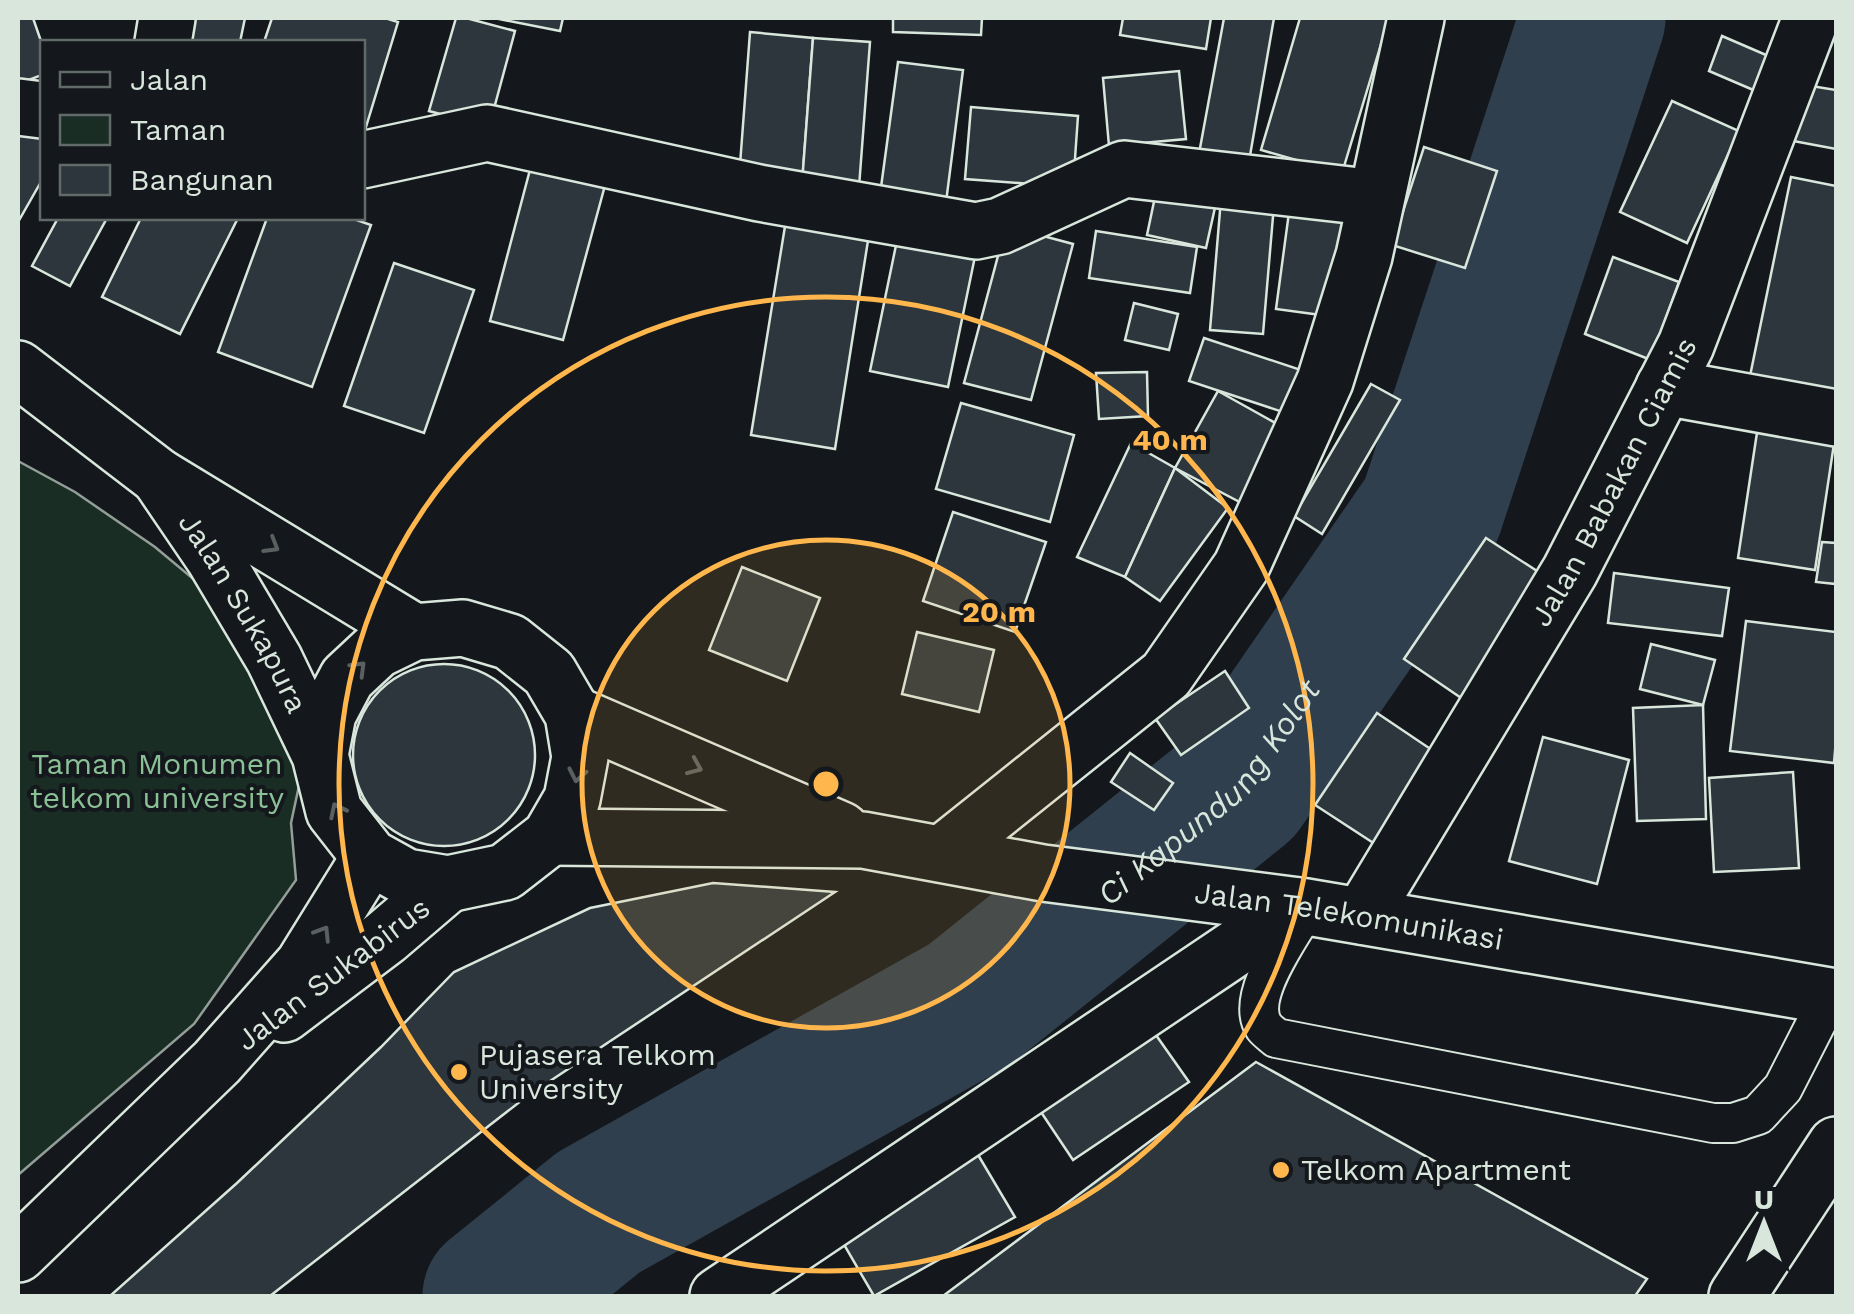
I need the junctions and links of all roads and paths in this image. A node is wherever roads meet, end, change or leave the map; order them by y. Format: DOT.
graph roads {
  1 [pos="1416,18"];
  2 [pos="1811,18"];
  3 [pos="365,159"];
  4 [pos="1376,198"];
  5 [pos="18,369"];
  6 [pos="1664,387"];
  7 [pos="1836,418"];
  8 [pos="159,477"];
  9 [pos="414,632"];
  10 [pos="574,714"];
  11 [pos="320,755"];
  12 [pos="550,837"];
  13 [pos="863,840"];
  14 [pos="942,854"];
  15 [pos="370,857"];
  16 [pos="448,884"];
  17 [pos="1302,906"];
  18 [pos="1362,916"];
  19 [pos="1833,996"];
  20 [pos="216,1062"];
  21 [pos="1836,1145"];
  22 [pos="18,1254"];
  23 [pos="718,1296"];
  24 [pos="1737,1296"];
  1 -- 4 [label="street"];
  2 -- 6 [label="street, Jalan Babakan Ciamis"];
  3 -- 4 [label="street"];
  4 -- 14 [label="street"];
  5 -- 8 [label="street, Jalan Sukapura"];
  6 -- 7 [label="street"];
  6 -- 18 [label="street, Jalan Babakan Ciamis"];
  8 -- 9 [label="street, Jalan Sukapura, one-way"];
  8 -- 11 [label="street, Jalan Sukapura"];
  9 -- 10 [label="street"];
  11 -- 9 [label="street, one-way"];
  10 -- 12 [label="street, one-way"];
  10 -- 13 [label="street, Jalan Telekomunikasi, one-way"];
  15 -- 11 [label="street, one-way"];
  12 -- 13 [label="street, Jalan Telekomunikasi"];
  12 -- 16 [label="street"];
  13 -- 14 [label="street, Jalan Telekomunikasi"];
  14 -- 17 [label="street, Jalan Telekomunikasi"];
  15 -- 16 [label="street"];
  20 -- 15 [label="street, Jalan Sukabirus, one-way"];
  16 -- 20 [label="street, Jalan Sukabirus"];
  17 -- 18 [label="street, Jalan Telekomunikasi"];
  17 -- 19 [label="lane"];
  17 -- 23 [label="street"];
  18 -- 19 [label="street, Jalan Telekomunikasi"];
  20 -- 22 [label="street, Jalan Sukabirus"];
  21 -- 24 [label="street"];
}
